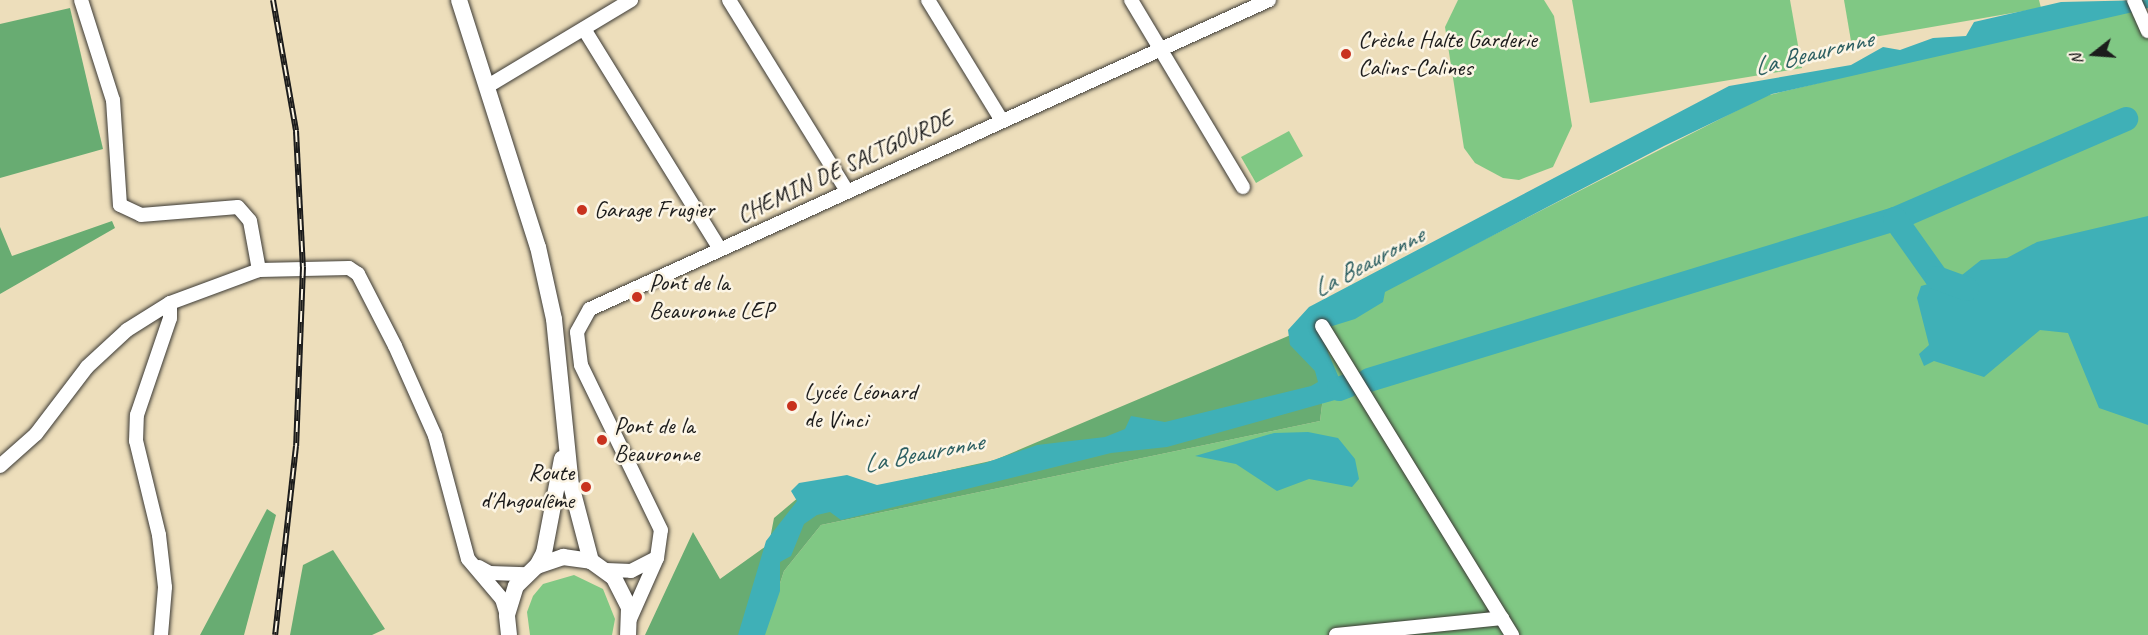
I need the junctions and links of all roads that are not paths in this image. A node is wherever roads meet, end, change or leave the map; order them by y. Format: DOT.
graph roads {
  1 [pos="81,0"];
  2 [pos="459,0"];
  3 [pos="631,0"];
  4 [pos="729,0"];
  5 [pos="928,0"];
  6 [pos="1131,0"];
  7 [pos="1269,0"];
  8 [pos="2136,6"];
  9 [pos="588,26"];
  10 [pos="2148,31"];
  11 [pos="1161,48"];
  12 [pos="488,86"];
  13 [pos="1001,119"];
  14 [pos="1243,187"];
  15 [pos="847,191"];
  16 [pos="720,249"];
  17 [pos="259,270"];
  18 [pos="170,303"];
  19 [pos="1323,326"];
  20 [pos="565,429"];
  21 [pos="0,466"];
  22 [pos="657,558"];
  23 [pos="468,559"];
  24 [pos="591,561"];
  25 [pos="531,570"];
  26 [pos="606,570"];
  27 [pos="1502,618"];
  28 [pos="505,627"];
  29 [pos="629,627"];
  30 [pos="161,635"];
  31 [pos="1336,635"];
  32 [pos="1512,635"];
  1 -- 17 [label="street"];
  2 -- 12 [label="main road"];
  3 -- 9 [label="street"];
  4 -- 15 [label="street"];
  5 -- 13 [label="street"];
  6 -- 11 [label="street"];
  7 -- 11 [label="street, CHEMIN DE SALTGOURDE"];
  8 -- 10 [label="street"];
  9 -- 12 [label="street"];
  9 -- 16 [label="street"];
  11 -- 13 [label="street, CHEMIN DE SALTGOURDE"];
  11 -- 14 [label="street"];
  12 -- 20 [label="main road"];
  13 -- 15 [label="street, CHEMIN DE SALTGOURDE"];
  15 -- 16 [label="street, CHEMIN DE SALTGOURDE"];
  16 -- 22 [label="street, CHEMIN DE SALTGOURDE"];
  17 -- 18 [label="street"];
  17 -- 23 [label="street"];
  18 -- 21 [label="street"];
  18 -- 30 [label="street"];
  19 -- 27 [label="street"];
  20 -- 24 [label="main road"];
  20 -- 25 [label="main road"];
  22 -- 26 [label="street"];
  22 -- 29 [label="street, CHEMIN DE SALTGOURDE"];
  23 -- 25 [label="street"];
  23 -- 28 [label="street"];
  24 -- 25 [label="main road"];
  24 -- 26 [label="main road"];
  25 -- 28 [label="main road"];
  26 -- 29 [label="main road"];
  27 -- 31 [label="street"];
  27 -- 32 [label="street"];
}
